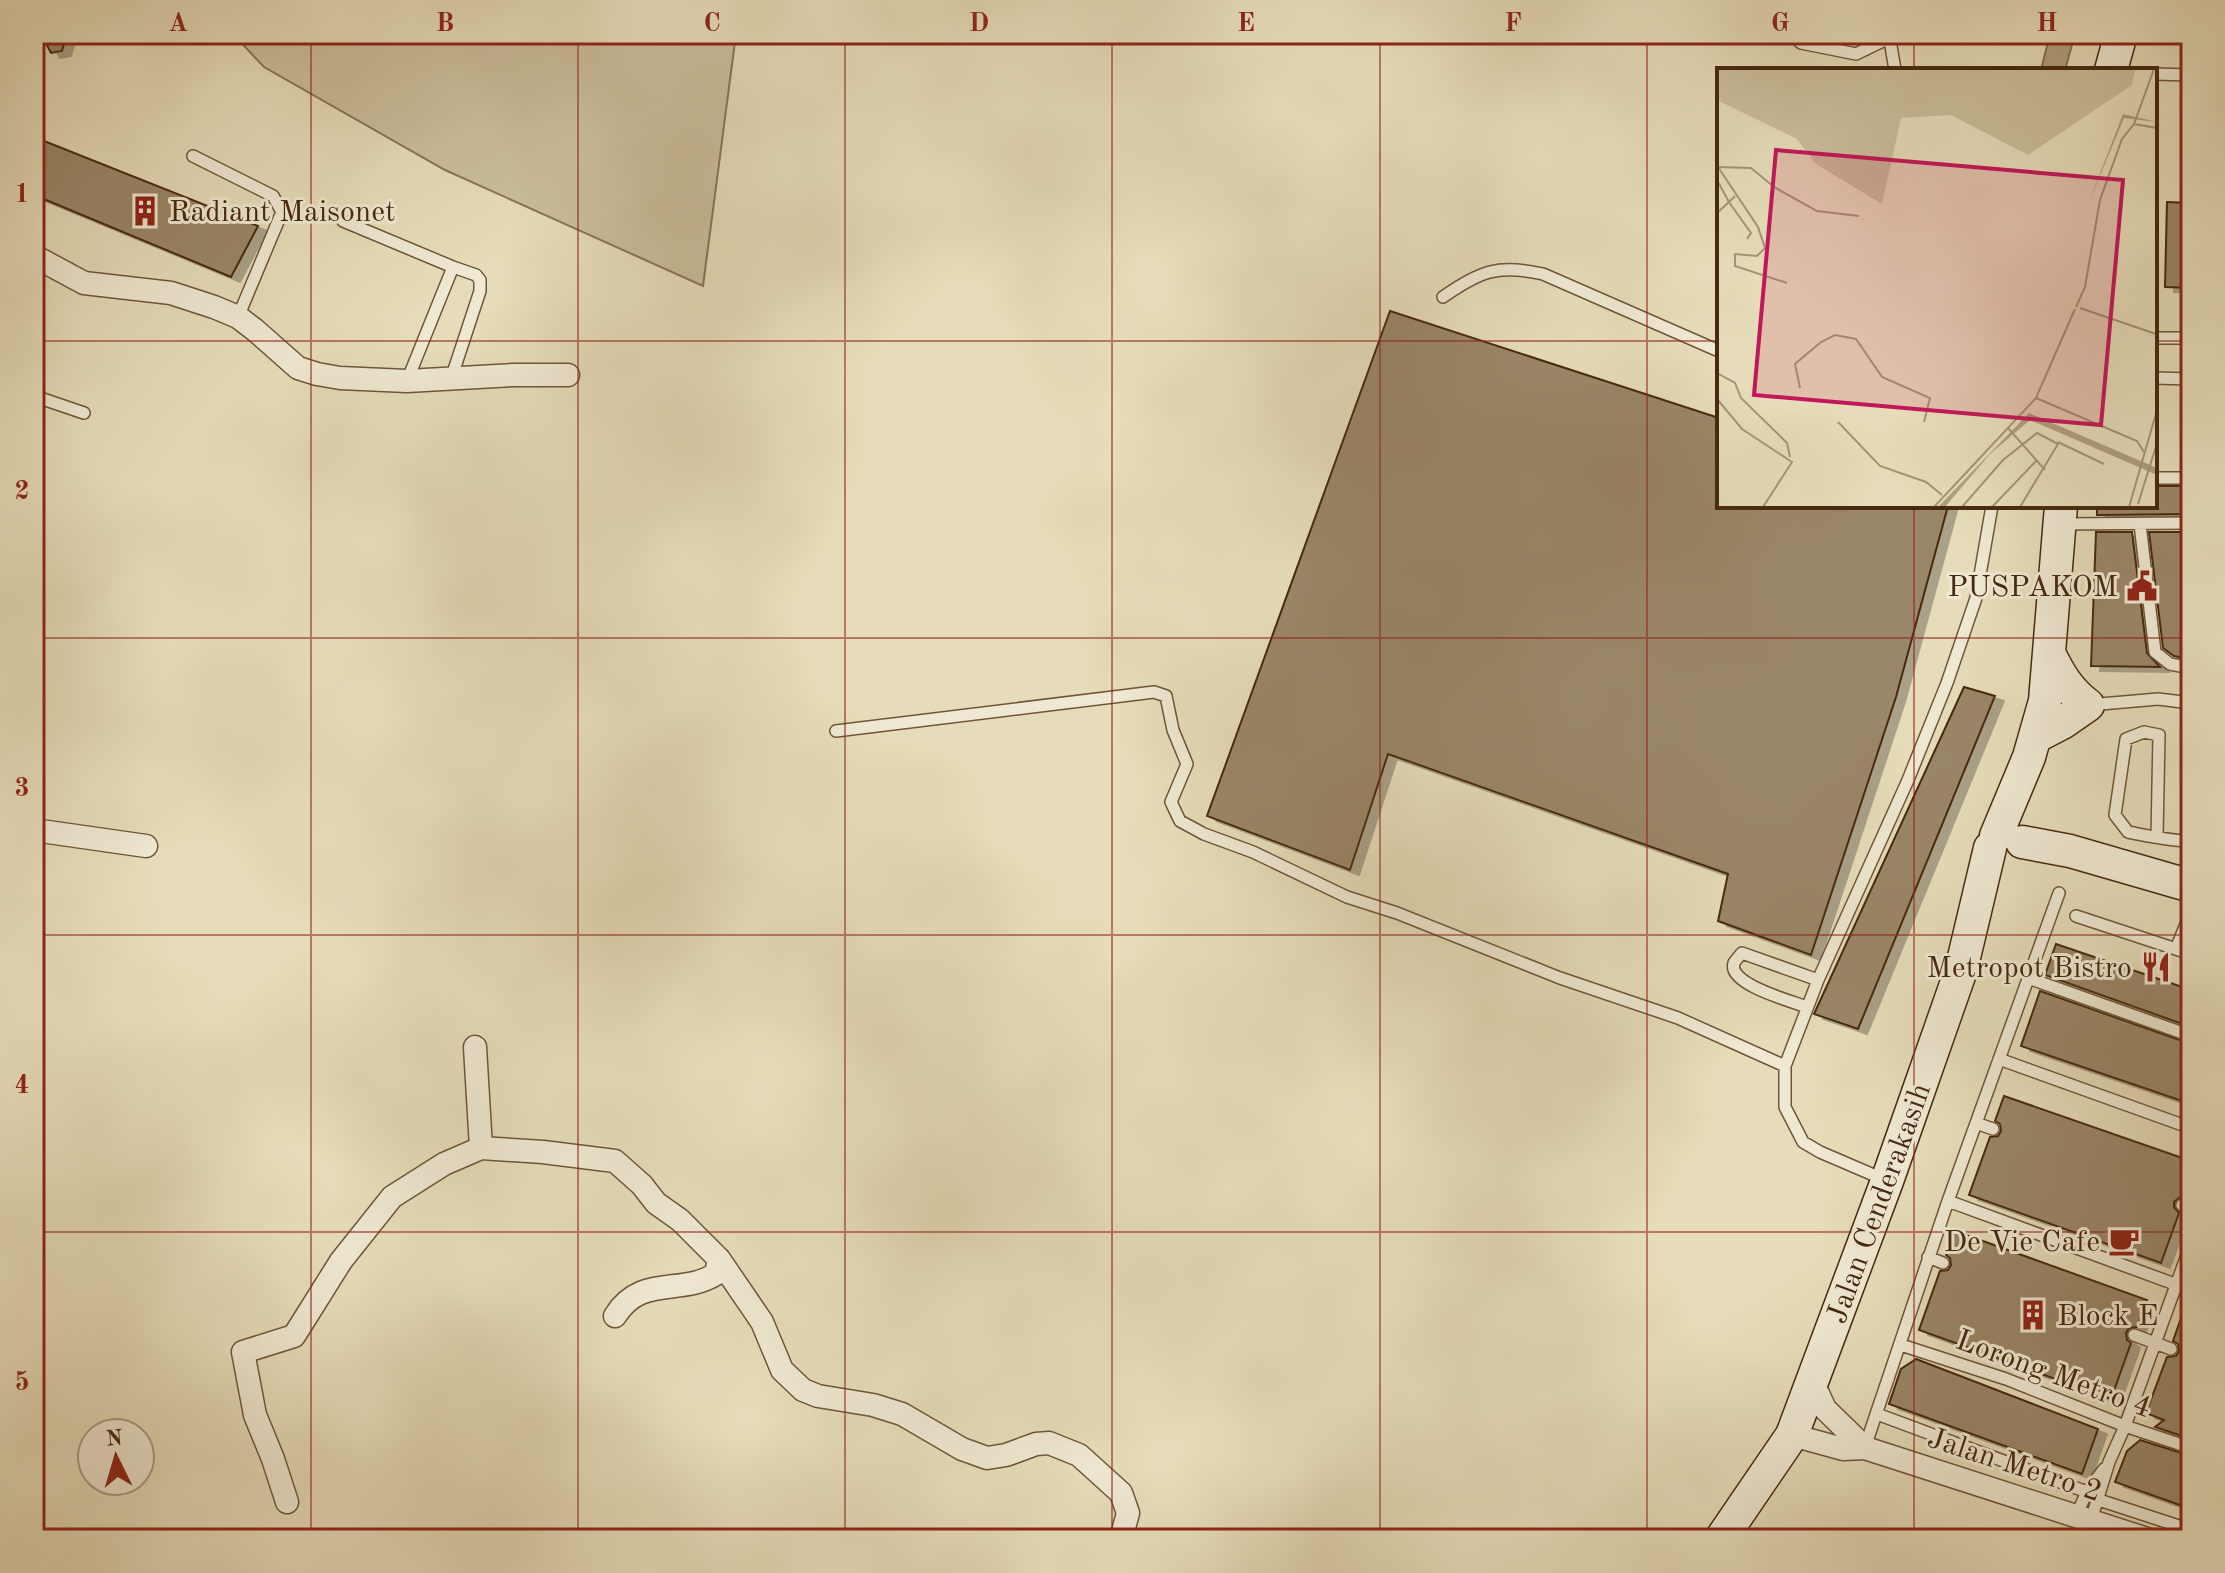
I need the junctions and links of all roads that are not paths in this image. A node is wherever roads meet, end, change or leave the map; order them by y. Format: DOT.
graph roads {
  1 [pos="1791,34"];
  2 [pos="2121,34"];
  3 [pos="1889,36"];
  4 [pos="1895,68"];
  5 [pos="2112,68"];
  6 [pos="2157,74"];
  7 [pos="2191,75"];
  8 [pos="193,156"];
  9 [pos="343,221"];
  10 [pos="34,256"];
  11 [pos="453,267"];
  12 [pos="1443,297"];
  13 [pos="238,317"];
  14 [pos="2157,338"];
  15 [pos="2191,338"];
  16 [pos="1717,350"];
  17 [pos="568,375"];
  18 [pos="2157,378"];
  19 [pos="451,379"];
  20 [pos="2191,379"];
  21 [pos="407,381"];
  22 [pos="34,396"];
  23 [pos="84,413"];
  24 [pos="2157,478"];
  25 [pos="2191,478"];
  26 [pos="1992,508"];
  27 [pos="2060,515"];
  28 [pos="2191,523"];
  29 [pos="2140,524"];
  30 [pos="2049,653"];
  31 [pos="2191,668"];
  32 [pos="2045,701"];
  33 [pos="2191,703"];
  34 [pos="2088,705"];
  35 [pos="836,731"];
  36 [pos="2032,747"];
  37 [pos="34,830"];
  38 [pos="2157,837"];
  39 [pos="2191,841"];
  40 [pos="146,846"];
  41 [pos="2008,849"];
  42 [pos="2191,886"];
  43 [pos="2059,893"];
  44 [pos="2191,912"];
  45 [pos="2076,916"];
  46 [pos="2176,949"];
  47 [pos="2191,954"];
  48 [pos="2028,978"];
  49 [pos="1818,980"];
  50 [pos="1807,1007"];
  51 [pos="2191,1036"];
  52 [pos="475,1047"];
  53 [pos="1999,1059"];
  54 [pos="1785,1066"];
  55 [pos="1976,1123"];
  56 [pos="2191,1128"];
  57 [pos="1993,1129"];
  58 [pos="481,1148"];
  59 [pos="1887,1181"];
  60 [pos="1948,1201"];
  61 [pos="2191,1244"];
  62 [pos="1928,1257"];
  63 [pos="719,1259"];
  64 [pos="1943,1263"];
  65 [pos="2177,1286"];
  66 [pos="2191,1290"];
  67 [pos="615,1316"];
  68 [pos="2134,1335"];
  69 [pos="2156,1343"];
  70 [pos="1901,1345"];
  71 [pos="2171,1349"];
  72 [pos="1812,1381"];
  73 [pos="1877,1414"];
  74 [pos="2125,1426"];
  75 [pos="1792,1435"];
  76 [pos="1865,1448"];
  77 [pos="2191,1448"];
  78 [pos="2109,1462"];
  79 [pos="2087,1492"];
  80 [pos="287,1502"];
  81 [pos="2089,1512"];
  82 [pos="2191,1530"];
  83 [pos="1121,1539"];
  84 [pos="1721,1539"];
  85 [pos="2147,1539"];
  1 -- 3 [label="lane"];
  2 -- 5 [label="street"];
  3 -- 4 [label="lane"];
  6 -- 7 [label="lane"];
  8 -- 13 [label="lane"];
  9 -- 11 [label="lane"];
  10 -- 13 [label="street"];
  11 -- 19 [label="lane"];
  11 -- 21 [label="lane"];
  12 -- 16 [label="lane"];
  13 -- 21 [label="street"];
  14 -- 15 [label="lane"];
  17 -- 19 [label="street"];
  18 -- 20 [label="lane"];
  19 -- 21 [label="street"];
  22 -- 23 [label="lane"];
  24 -- 25 [label="lane"];
  26 -- 49 [label="lane"];
  27 -- 29 [label="lane"];
  27 -- 30 [label="street"];
  28 -- 29 [label="lane"];
  29 -- 31 [label="lane"];
  30 -- 32 [label="street"];
  30 -- 34 [label="street"];
  32 -- 34 [label="lane"];
  32 -- 36 [label="street"];
  33 -- 34 [label="lane"];
  34 -- 36 [label="street"];
  35 -- 54 [label="lane"];
  36 -- 41 [label="street, Jalan Cenderakasih"];
  37 -- 40 [label="street"];
  38 -- 38 [label="lane"];
  38 -- 39 [label="lane"];
  41 -- 42 [label="street"];
  41 -- 59 [label="street, Jalan Cenderakasih"];
  43 -- 48 [label="lane"];
  44 -- 46 [label="lane"];
  45 -- 46 [label="lane"];
  46 -- 47 [label="lane"];
  48 -- 51 [label="lane"];
  48 -- 53 [label="lane"];
  49 -- 50 [label="lane"];
  49 -- 50 [label="lane"];
  50 -- 54 [label="lane"];
  52 -- 58 [label="street"];
  53 -- 55 [label="lane"];
  53 -- 56 [label="lane"];
  54 -- 59 [label="lane"];
  55 -- 57 [label="lane"];
  55 -- 60 [label="lane"];
  58 -- 63 [label="street"];
  58 -- 80 [label="street"];
  59 -- 72 [label="street, Jalan Cenderakasih"];
  60 -- 62 [label="lane"];
  60 -- 65 [label="lane"];
  61 -- 65 [label="lane"];
  62 -- 64 [label="lane"];
  62 -- 70 [label="lane"];
  63 -- 67 [label="street"];
  63 -- 83 [label="street"];
  65 -- 66 [label="lane"];
  65 -- 69 [label="lane"];
  68 -- 69 [label="lane"];
  69 -- 71 [label="lane"];
  69 -- 74 [label="lane"];
  70 -- 73 [label="lane"];
  70 -- 74 [label="lane, Lorong Metro 4"];
  72 -- 75 [label="street, Jalan Cenderakasih"];
  72 -- 76 [label="street, Jalan Metro 2"];
  73 -- 76 [label="lane"];
  73 -- 79 [label="lane"];
  74 -- 77 [label="lane, Lorong Metro 4"];
  74 -- 78 [label="lane"];
  75 -- 76 [label="street, Jalan Metro 2"];
  75 -- 84 [label="street, Jalan Cenderakasih"];
  76 -- 81 [label="street, Jalan Metro 2"];
  78 -- 79 [label="lane"];
  78 -- 81 [label="lane"];
  79 -- 81 [label="lane"];
  81 -- 82 [label="lane"];
  81 -- 85 [label="street, Jalan Metro 2"];
}
